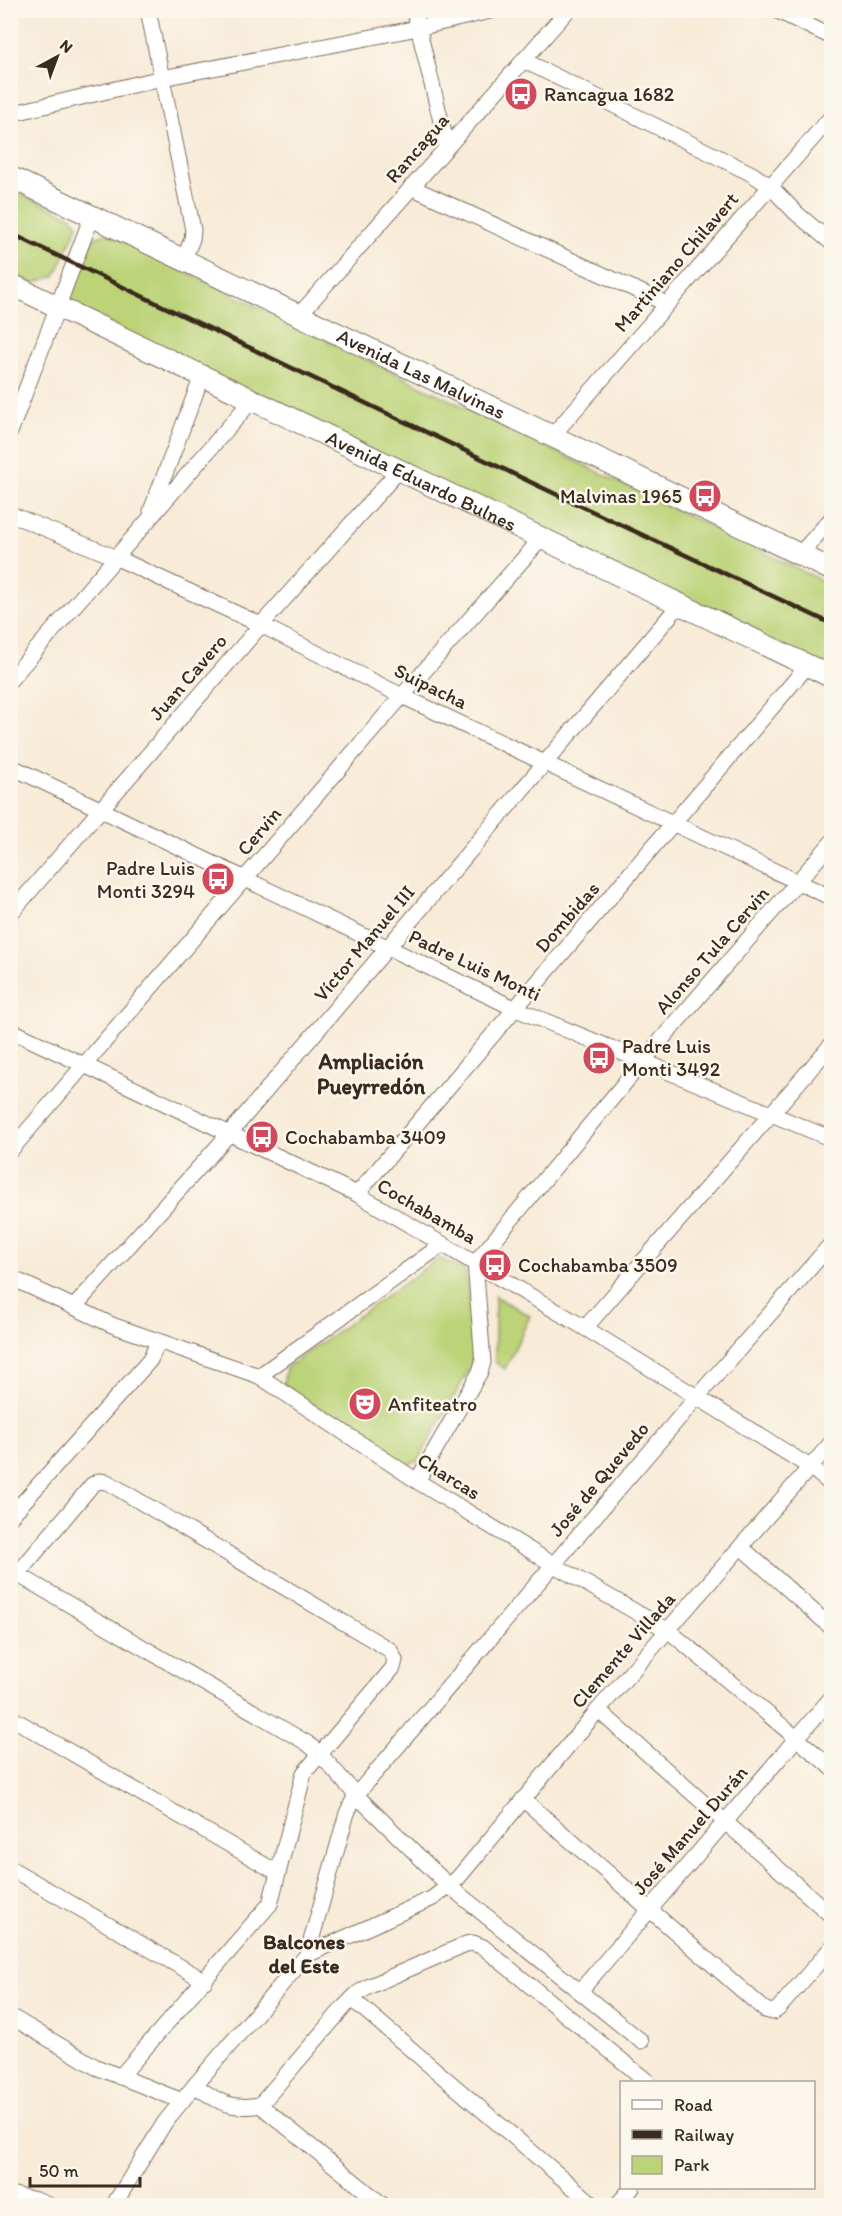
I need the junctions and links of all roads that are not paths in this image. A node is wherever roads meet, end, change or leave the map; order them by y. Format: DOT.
graph roads {
  1 [pos="148,10"];
  2 [pos="414,10"];
  3 [pos="494,10"];
  4 [pos="568,10"];
  5 [pos="776,10"];
  6 [pos="418,28"];
  7 [pos="831,37"];
  8 [pos="523,60"];
  9 [pos="162,78"];
  10 [pos="10,114"];
  11 [pos="831,116"];
  12 [pos="447,146"];
  13 [pos="10,177"];
  14 [pos="770,186"];
  15 [pos="411,187"];
  16 [pos="92,216"];
  17 [pos="831,243"];
  18 [pos="184,259"];
  19 [pos="10,284"];
  20 [pos="667,304"];
  21 [pos="57,306"];
  22 [pos="300,314"];
  23 [pos="202,376"];
  24 [pos="253,399"];
  25 [pos="10,432"];
  26 [pos="552,436"];
  27 [pos="400,469"];
  28 [pos="10,514"];
  29 [pos="831,518"];
  30 [pos="148,521"];
  31 [pos="541,538"];
  32 [pos="799,555"];
  33 [pos="117,558"];
  34 [pos="831,570"];
  35 [pos="681,603"];
  36 [pos="261,625"];
  37 [pos="808,665"];
  38 [pos="831,677"];
  39 [pos="10,680"];
  40 [pos="402,696"];
  41 [pos="545,763"];
  42 [pos="10,766"];
  43 [pos="101,809"];
  44 [pos="674,824"];
  45 [pos="831,842"];
  46 [pos="246,880"];
  47 [pos="798,882"];
  48 [pos="831,898"];
  49 [pos="10,914"];
  50 [pos="388,948"];
  51 [pos="516,1009"];
  52 [pos="10,1030"];
  53 [pos="831,1044"];
  54 [pos="643,1061"];
  55 [pos="83,1064"];
  56 [pos="771,1114"];
  57 [pos="229,1134"];
  58 [pos="831,1139"];
  59 [pos="10,1151"];
  60 [pos="357,1194"];
  61 [pos="831,1243"];
  62 [pos="443,1245"];
  63 [pos="475,1263"];
  64 [pos="10,1277"];
  65 [pos="75,1306"];
  66 [pos="585,1328"];
  67 [pos="158,1342"];
  68 [pos="259,1376"];
  69 [pos="697,1396"];
  70 [pos="831,1442"];
  71 [pos="810,1467"];
  72 [pos="417,1481"];
  73 [pos="831,1485"];
  74 [pos="10,1517"];
  75 [pos="741,1547"];
  76 [pos="554,1565"];
  77 [pos="13,1575"];
  78 [pos="831,1628"];
  79 [pos="669,1631"];
  80 [pos="831,1697"];
  81 [pos="598,1710"];
  82 [pos="10,1717"];
  83 [pos="796,1739"];
  84 [pos="320,1754"];
  85 [pos="831,1768"];
  86 [pos="356,1795"];
  87 [pos="523,1798"];
  88 [pos="725,1821"];
  89 [pos="10,1868"];
  90 [pos="278,1874"];
  91 [pos="449,1886"];
  92 [pos="650,1908"];
  93 [pos="831,1916"];
  94 [pos="831,1947"];
  95 [pos="307,1955"];
  96 [pos="205,1981"];
  97 [pos="580,1991"];
  98 [pos="352,1999"];
  99 [pos="10,2016"];
  100 [pos="641,2041"];
  101 [pos="120,2077"];
  102 [pos="647,2081"];
  103 [pos="195,2085"];
  104 [pos="182,2101"];
  105 [pos="260,2105"];
  106 [pos="630,2189"];
  107 [pos="10,2194"];
  108 [pos="50,2205"];
  109 [pos="113,2205"];
  110 [pos="384,2205"];
  111 [pos="595,2205"];
  112 [pos="616,2205"];
  1 -- 9 [label="street"];
  2 -- 6 [label="street"];
  3 -- 6 [label="street"];
  4 -- 8 [label="street, Rancagua"];
  5 -- 7 [label="street"];
  6 -- 9 [label="street"];
  6 -- 12 [label="street"];
  8 -- 12 [label="street, Rancagua"];
  8 -- 14 [label="street"];
  9 -- 10 [label="street"];
  9 -- 18 [label="street"];
  11 -- 14 [label="street, Martiniano Chilavert"];
  12 -- 15 [label="street, Rancagua"];
  13 -- 16 [label="main road, Avenida Las Malvinas"];
  14 -- 17 [label="street"];
  14 -- 20 [label="street, Martiniano Chilavert"];
  15 -- 20 [label="street"];
  15 -- 22 [label="street, Rancagua"];
  16 -- 18 [label="main road, Avenida Las Malvinas"];
  16 -- 21 [label="street"];
  18 -- 22 [label="main road, Avenida Las Malvinas"];
  19 -- 21 [label="main road, Avenida Eduardo Bulnes"];
  20 -- 26 [label="street, Martiniano Chilavert"];
  21 -- 23 [label="main road, Avenida Eduardo Bulnes"];
  21 -- 25 [label="street"];
  22 -- 26 [label="main road, Avenida Las Malvinas"];
  23 -- 24 [label="main road, Avenida Eduardo Bulnes"];
  23 -- 30 [label="street"];
  24 -- 27 [label="main road, Avenida Eduardo Bulnes"];
  24 -- 30 [label="street"];
  26 -- 32 [label="main road, Avenida Las Malvinas"];
  27 -- 31 [label="main road, Avenida Eduardo Bulnes"];
  27 -- 36 [label="street, Juan Cavero"];
  28 -- 33 [label="street, Suipacha"];
  29 -- 32 [label="street"];
  30 -- 33 [label="street"];
  31 -- 35 [label="main road, Avenida Eduardo Bulnes"];
  31 -- 40 [label="street, Cervin"];
  32 -- 34 [label="main road, Avenida Las Malvinas"];
  33 -- 36 [label="street, Suipacha"];
  33 -- 39 [label="street"];
  35 -- 37 [label="main road, Avenida Eduardo Bulnes"];
  35 -- 41 [label="street, Víctor Manuel III"];
  36 -- 40 [label="street, Suipacha"];
  36 -- 43 [label="street, Juan Cavero"];
  37 -- 38 [label="main road, Avenida Eduardo Bulnes"];
  37 -- 44 [label="street, Dombidas"];
  40 -- 41 [label="street, Suipacha"];
  40 -- 46 [label="street, Cervin"];
  41 -- 44 [label="street, Suipacha"];
  41 -- 50 [label="street, Víctor Manuel III"];
  42 -- 43 [label="street, Padre Luis Monti"];
  43 -- 46 [label="street, Padre Luis Monti"];
  43 -- 49 [label="street, Juan Cavero"];
  44 -- 47 [label="street, Suipacha"];
  44 -- 51 [label="street, Dombidas"];
  45 -- 47 [label="street, Alonso Tula Cervin"];
  46 -- 50 [label="street, Padre Luis Monti"];
  46 -- 55 [label="street, Cervin"];
  47 -- 48 [label="street, Suipacha"];
  47 -- 54 [label="street, Alonso Tula Cervin"];
  50 -- 51 [label="street, Padre Luis Monti"];
  50 -- 57 [label="street, Víctor Manuel III"];
  51 -- 54 [label="street, Padre Luis Monti"];
  51 -- 60 [label="street, Dombidas"];
  52 -- 55 [label="street, Cochabamba"];
  53 -- 56 [label="street"];
  54 -- 56 [label="street, Padre Luis Monti"];
  54 -- 63 [label="street, Alonso Tula Cervin"];
  55 -- 57 [label="street, Cochabamba"];
  55 -- 59 [label="street, Cervin"];
  56 -- 58 [label="street, Padre Luis Monti"];
  56 -- 66 [label="street"];
  57 -- 60 [label="street, Cochabamba"];
  57 -- 65 [label="street, Víctor Manuel III"];
  60 -- 62 [label="street, Cochabamba"];
  61 -- 69 [label="street, José de Quevedo"];
  62 -- 63 [label="street, Cochabamba"];
  62 -- 68 [label="street"];
  63 -- 66 [label="street, Cochabamba"];
  63 -- 72 [label="street"];
  64 -- 65 [label="street, Charcas"];
  65 -- 67 [label="street, Charcas"];
  66 -- 69 [label="street, Cochabamba"];
  67 -- 68 [label="street, Charcas"];
  67 -- 74 [label="street"];
  68 -- 72 [label="street, Charcas"];
  69 -- 71 [label="street, Cochabamba"];
  69 -- 76 [label="street, José de Quevedo"];
  70 -- 71 [label="street, Clemente Villada"];
  71 -- 73 [label="street, Cochabamba"];
  71 -- 75 [label="street, Clemente Villada"];
  72 -- 76 [label="street, Charcas"];
  75 -- 78 [label="street"];
  75 -- 79 [label="street, Clemente Villada"];
  76 -- 79 [label="street, Charcas"];
  76 -- 86 [label="street, José de Quevedo"];
  77 -- 84 [label="street"];
  77 -- 84 [label="street"];
  79 -- 81 [label="street, Clemente Villada"];
  79 -- 83 [label="street, Charcas"];
  80 -- 83 [label="street, José Manuel Durán"];
  81 -- 87 [label="street, Clemente Villada"];
  81 -- 88 [label="street"];
  82 -- 90 [label="street"];
  83 -- 85 [label="street, Charcas"];
  83 -- 88 [label="street, José Manuel Durán"];
  84 -- 86 [label="street"];
  84 -- 90 [label="street"];
  86 -- 91 [label="street"];
  86 -- 95 [label="street, José de Quevedo"];
  87 -- 91 [label="street, Clemente Villada"];
  87 -- 92 [label="street"];
  88 -- 92 [label="street, José Manuel Durán"];
  88 -- 93 [label="street"];
  89 -- 96 [label="street"];
  90 -- 96 [label="street"];
  91 -- 95 [label="street, Clemente Villada"];
  91 -- 97 [label="street"];
  92 -- 94 [label="street"];
  92 -- 97 [label="street, José Manuel Durán"];
  95 -- 103 [label="street"];
  96 -- 101 [label="street"];
  97 -- 100 [label="street"];
  98 -- 102 [label="street"];
  98 -- 105 [label="street"];
  98 -- 111 [label="street"];
  99 -- 101 [label="street"];
  101 -- 104 [label="street"];
  103 -- 104 [label="street"];
  103 -- 105 [label="street"];
  104 -- 109 [label="street"];
  105 -- 110 [label="street"];
  106 -- 112 [label="street"];
  107 -- 108 [label="street"];
}
